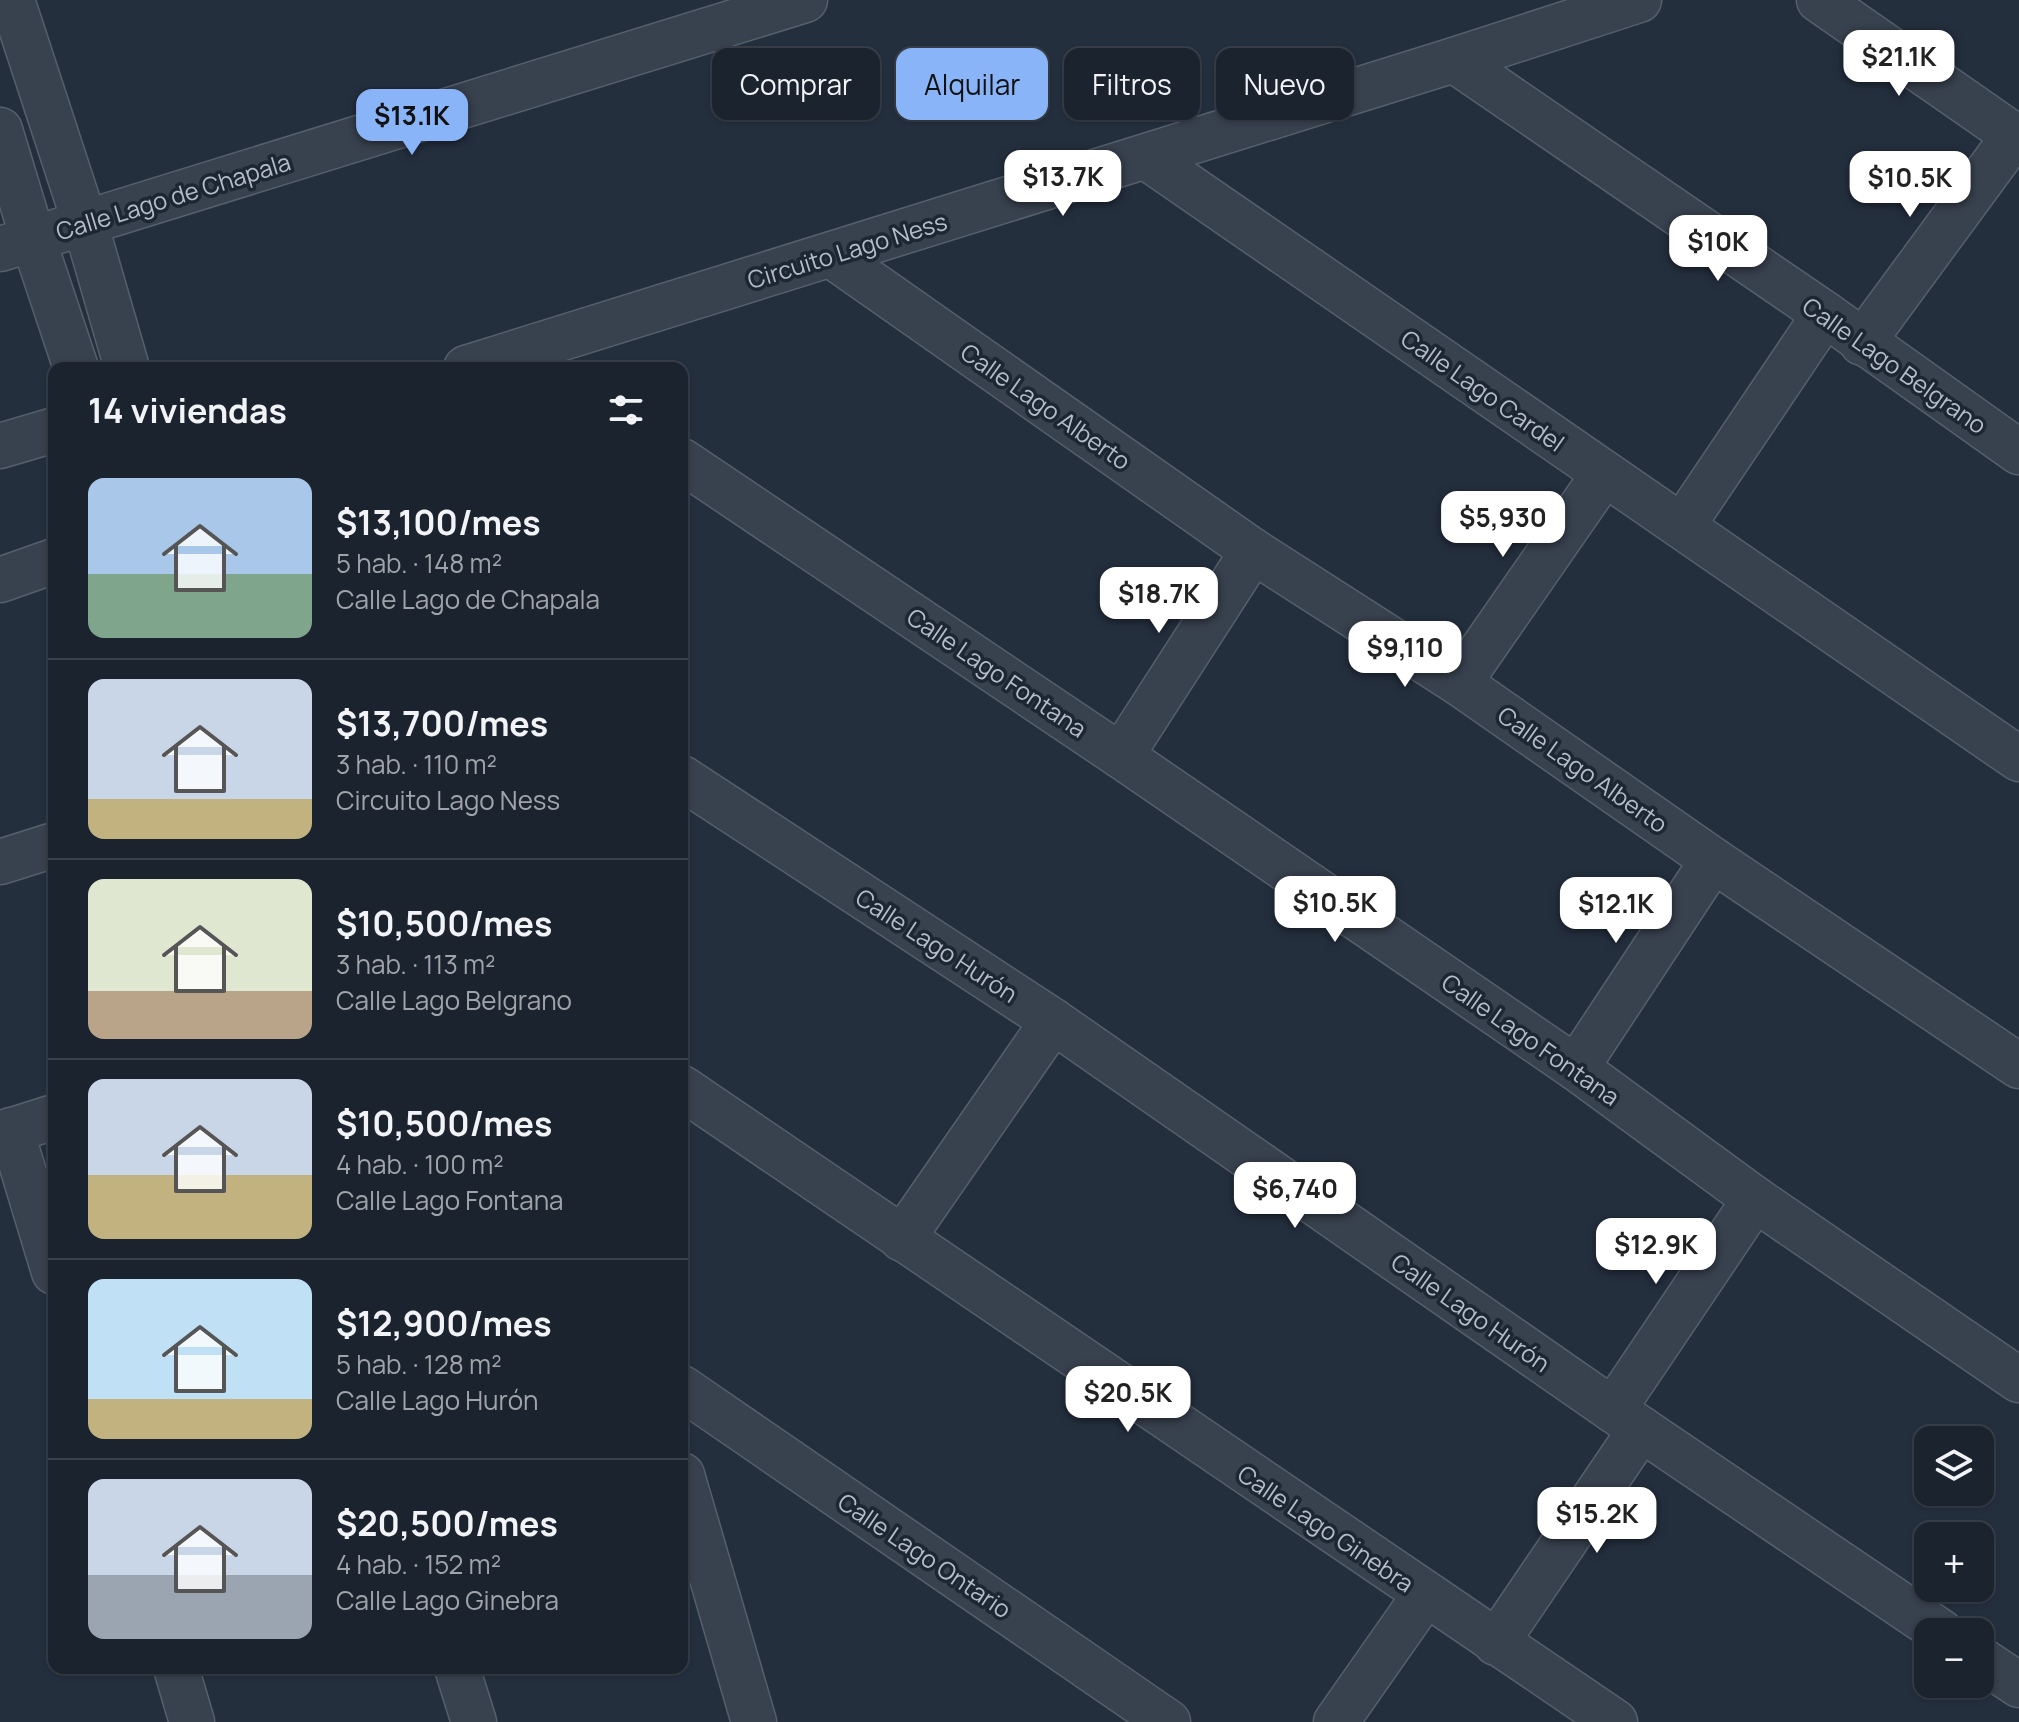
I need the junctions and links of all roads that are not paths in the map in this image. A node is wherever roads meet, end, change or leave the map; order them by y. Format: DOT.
graph roads {
  1 [pos="12,0"];
  2 [pos="805,0"];
  3 [pos="1639,0"];
  4 [pos="1819,0"];
  5 [pos="1454,60"];
  6 [pos="0,130"];
  7 [pos="2016,138"];
  8 [pos="1146,157"];
  9 [pos="85,223"];
  10 [pos="16,244"];
  11 [pos="831,255"];
  12 [pos="1825,314"];
  13 [pos="1862,343"];
  14 [pos="532,360"];
  15 [pos="73,362"];
  16 [pos="125,362"];
  17 [pos="48,432"];
  18 [pos="0,446"];
  19 [pos="2019,452"];
  20 [pos="688,465"];
  21 [pos="1604,474"];
  22 [pos="1683,525"];
  23 [pos="1253,551"];
  24 [pos="48,563"];
  25 [pos="0,580"];
  26 [pos="1459,683"];
  27 [pos="1121,756"];
  28 [pos="2019,759"];
  29 [pos="688,782"];
  30 [pos="48,847"];
  31 [pos="1713,860"];
  32 [pos="0,862"];
  33 [pos="1053,1021"];
  34 [pos="2019,1066"];
  35 [pos="1576,1068"];
  36 [pos="688,1092"];
  37 [pos="48,1119"];
  38 [pos="5,1132"];
  39 [pos="1755,1199"];
  40 [pos="902,1239"];
  41 [pos="48,1255"];
  42 [pos="2019,1380"];
  43 [pos="688,1392"];
  44 [pos="1627,1420"];
  45 [pos="688,1496"];
  46 [pos="1425,1595"];
  47 [pos="1920,1618"];
  48 [pos="1496,1643"];
  49 [pos="1994,1668"];
  50 [pos="178,1674"];
  51 [pos="459,1674"];
  52 [pos="2019,1685"];
  53 [pos="192,1722"];
  54 [pos="474,1722"];
  55 [pos="754,1722"];
  56 [pos="1168,1722"];
  57 [pos="1336,1722"];
  58 [pos="1615,1722"];
  1 -- 9 [label="street"];
  2 -- 9 [label="street, Calle Lago de Chapala"];
  3 -- 5 [label="street, Circuito Lago Ness"];
  4 -- 7 [label="street"];
  5 -- 8 [label="street, Circuito Lago Ness"];
  5 -- 12 [label="street, Calle Lago Belgrano"];
  6 -- 10 [label="street"];
  7 -- 13 [label="street"];
  8 -- 11 [label="street, Circuito Lago Ness"];
  8 -- 21 [label="street, Calle Lago Cardel"];
  9 -- 10 [label="street, Calle Lago de Chapala"];
  9 -- 16 [label="street"];
  10 -- 15 [label="street"];
  11 -- 14 [label="street, Circuito Lago Ness"];
  11 -- 23 [label="street, Calle Lago Alberto"];
  12 -- 13 [label="street, Calle Lago Belgrano"];
  12 -- 22 [label="street"];
  13 -- 19 [label="street, Calle Lago Belgrano"];
  17 -- 18 [label="street"];
  20 -- 27 [label="street, Calle Lago Fontana"];
  21 -- 22 [label="street, Calle Lago Cardel"];
  21 -- 26 [label="street"];
  22 -- 28 [label="street, Calle Lago Cardel"];
  23 -- 26 [label="street, Calle Lago Alberto"];
  23 -- 27 [label="street"];
  24 -- 25 [label="street"];
  26 -- 31 [label="street, Calle Lago Alberto"];
  27 -- 35 [label="street, Calle Lago Fontana"];
  29 -- 33 [label="street, Calle Lago Hurón"];
  30 -- 32 [label="street"];
  31 -- 34 [label="street, Calle Lago Alberto"];
  31 -- 35 [label="street"];
  33 -- 40 [label="street"];
  33 -- 44 [label="street, Calle Lago Hurón"];
  35 -- 39 [label="street, Calle Lago Fontana"];
  36 -- 40 [label="street, Calle Lago Ginebra"];
  37 -- 38 [label="street"];
  38 -- 41 [label="street"];
  39 -- 42 [label="street, Calle Lago Fontana"];
  39 -- 44 [label="street"];
  40 -- 46 [label="street, Calle Lago Ginebra"];
  43 -- 56 [label="street, Calle Lago Ontario"];
  44 -- 47 [label="street, Calle Lago Hurón"];
  44 -- 48 [label="street"];
  45 -- 55 [label="street"];
  46 -- 48 [label="street, Calle Lago Ginebra"];
  46 -- 57 [label="street"];
  48 -- 58 [label="street, Calle Lago Ginebra"];
  49 -- 52 [label="street"];
  50 -- 53 [label="street"];
  51 -- 54 [label="street"];
}
